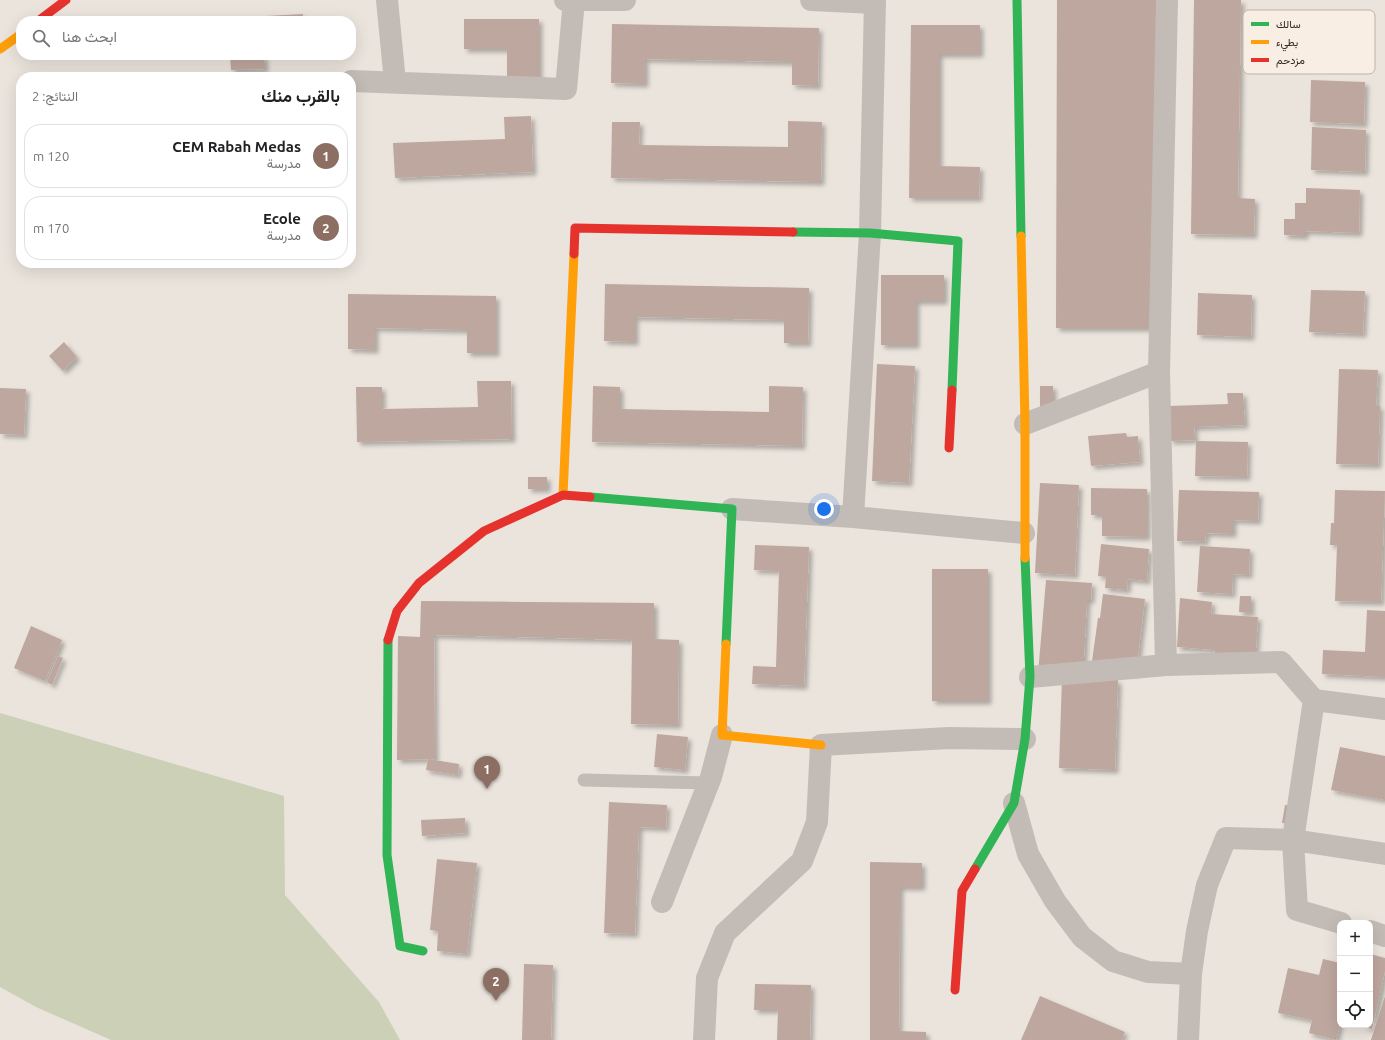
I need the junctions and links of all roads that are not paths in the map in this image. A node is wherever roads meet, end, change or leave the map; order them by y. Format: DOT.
graph roads {
  1 [pos="66,0"];
  2 [pos="387,0"];
  3 [pos="565,0"];
  4 [pos="574,0"];
  5 [pos="625,0"];
  6 [pos="811,0"];
  7 [pos="1017,0"];
  8 [pos="1167,0"];
  9 [pos="875,2"];
  10 [pos="45,16"];
  11 [pos="16,38"];
  12 [pos="0,49"];
  13 [pos="356,80"];
  14 [pos="395,82"];
  15 [pos="870,233"];
  16 [pos="1159,372"];
  17 [pos="1025,424"];
  18 [pos="949,448"];
  19 [pos="563,495"];
  20 [pos="732,509"];
  21 [pos="853,517"];
  22 [pos="1024,533"];
  23 [pos="1166,665"];
  24 [pos="1030,677"];
  25 [pos="1314,700"];
  26 [pos="1385,709"];
  27 [pos="722,735"];
  28 [pos="1025,739"];
  29 [pos="821,745"];
  30 [pos="584,780"];
  31 [pos="708,783"];
  32 [pos="1014,803"];
  33 [pos="1293,840"];
  34 [pos="1385,854"];
  35 [pos="662,902"];
  36 [pos="1337,922"];
  37 [pos="1373,932"];
  38 [pos="1385,936"];
  39 [pos="423,951"];
  40 [pos="1191,974"];
  41 [pos="955,990"];
  42 [pos="704,1040"];
  43 [pos="1188,1040"];
  1 -- 10 [label="main road"];
  2 -- 14 [label="street"];
  3 -- 4 [label="street"];
  4 -- 5 [label="street"];
  4 -- 14 [label="street"];
  6 -- 9 [label="street"];
  7 -- 17 [label="main road"];
  8 -- 16 [label="street"];
  9 -- 15 [label="street"];
  11 -- 12 [label="main road"];
  13 -- 14 [label="street"];
  15 -- 18 [label="main road"];
  15 -- 19 [label="main road"];
  15 -- 21 [label="street"];
  16 -- 17 [label="street"];
  16 -- 23 [label="street"];
  17 -- 22 [label="main road"];
  19 -- 20 [label="main road"];
  19 -- 39 [label="main road"];
  20 -- 21 [label="street"];
  20 -- 27 [label="main road"];
  21 -- 22 [label="street"];
  22 -- 24 [label="main road"];
  23 -- 24 [label="street"];
  23 -- 25 [label="street"];
  24 -- 28 [label="main road"];
  25 -- 26 [label="street"];
  25 -- 33 [label="street"];
  27 -- 29 [label="main road"];
  27 -- 31 [label="street"];
  28 -- 29 [label="street"];
  28 -- 32 [label="main road"];
  29 -- 42 [label="street"];
  30 -- 31 [label="lane"];
  31 -- 35 [label="street"];
  32 -- 40 [label="street"];
  32 -- 41 [label="main road"];
  33 -- 34 [label="street"];
  33 -- 36 [label="street"];
  33 -- 40 [label="street"];
  37 -- 38 [label="street"];
  40 -- 43 [label="street"];
}
